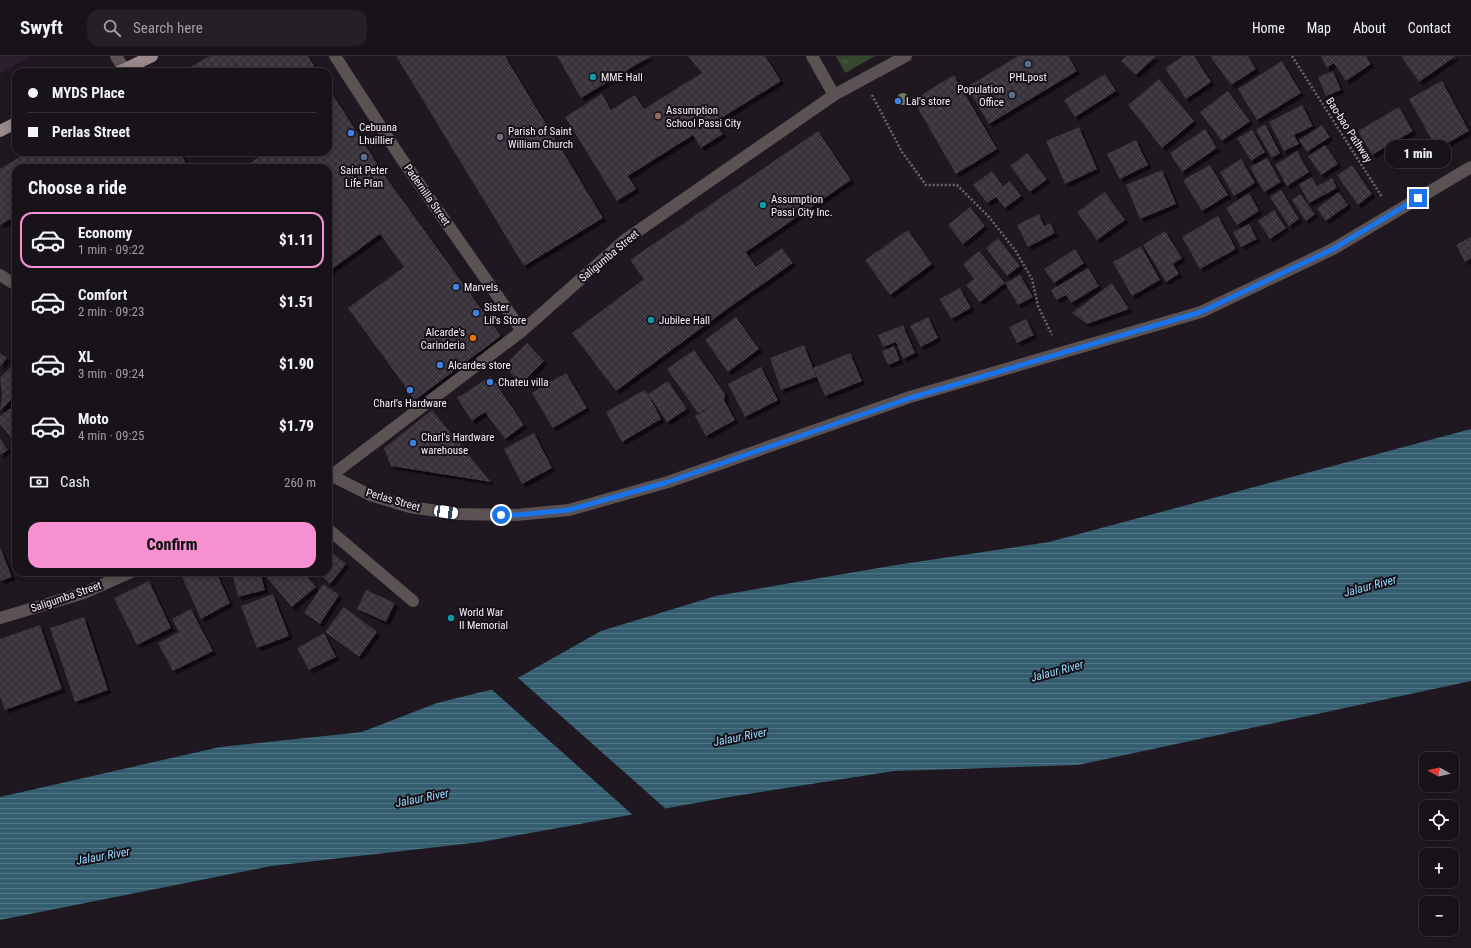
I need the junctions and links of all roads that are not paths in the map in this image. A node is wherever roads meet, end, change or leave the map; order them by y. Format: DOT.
graph roads {
  1 [pos="116,56"];
  2 [pos="152,56"];
  3 [pos="335,56"];
  4 [pos="812,56"];
  5 [pos="906,56"];
  6 [pos="120,68"];
  7 [pos="127,68"];
  8 [pos="834,95"];
  9 [pos="12,125"];
  10 [pos="0,131"];
  11 [pos="1471,167"];
  12 [pos="0,275"];
  13 [pos="12,282"];
  14 [pos="522,331"];
  15 [pos="332,474"];
  16 [pos="332,477"];
  17 [pos="332,532"];
  18 [pos="122,576"];
  19 [pos="413,601"];
  20 [pos="0,618"];
  1 -- 6 [label="street"];
  2 -- 7 [label="main road"];
  3 -- 14 [label="street, Padernilla Street"];
  4 -- 8 [label="street"];
  5 -- 8 [label="street, Saligumba Street"];
  8 -- 14 [label="street, Saligumba Street"];
  9 -- 10 [label="main road"];
  11 -- 16 [label="street, Perlas Street"];
  12 -- 13 [label="street"];
  14 -- 15 [label="street, Saligumba Street"];
  17 -- 19 [label="street"];
  18 -- 20 [label="street, Saligumba Street"];
}
